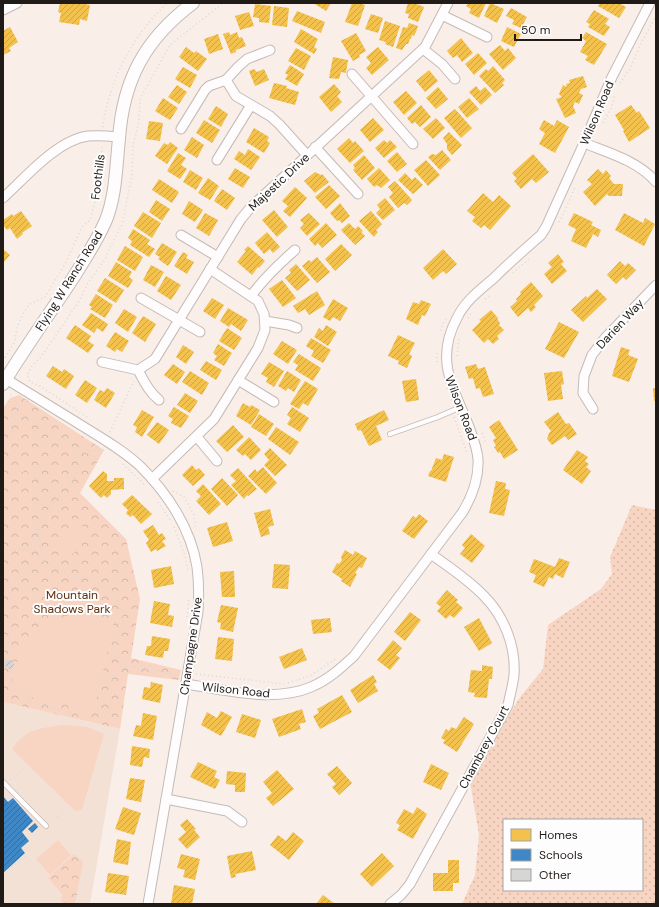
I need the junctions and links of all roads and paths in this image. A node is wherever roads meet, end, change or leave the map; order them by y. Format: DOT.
graph roads {
  1 [pos="17,3"];
  2 [pos="167,3"];
  3 [pos="193,3"];
  4 [pos="223,3"];
  5 [pos="448,3"];
  6 [pos="650,3"];
  7 [pos="3,10"];
  8 [pos="442,15"];
  9 [pos="487,37"];
  10 [pos="423,49"];
  11 [pos="270,50"];
  12 [pos="352,74"];
  13 [pos="455,79"];
  14 [pos="226,80"];
  15 [pos="371,97"];
  16 [pos="251,105"];
  17 [pos="181,129"];
  18 [pos="102,136"];
  19 [pos="119,137"];
  20 [pos="584,143"];
  21 [pos="413,144"];
  22 [pos="316,148"];
  23 [pos="307,155"];
  24 [pos="217,160"];
  25 [pos="656,182"];
  26 [pos="358,194"];
  27 [pos="3,198"];
  28 [pos="181,235"];
  29 [pos="295,250"];
  30 [pos="218,257"];
  31 [pos="210,269"];
  32 [pos="656,285"];
  33 [pos="251,296"];
  34 [pos="141,298"];
  35 [pos="179,320"];
  36 [pos="265,321"];
  37 [pos="297,328"];
  38 [pos="200,332"];
  39 [pos="3,361"];
  40 [pos="102,362"];
  41 [pos="138,370"];
  42 [pos="238,380"];
  43 [pos="6,385"];
  44 [pos="159,400"];
  45 [pos="274,402"];
  46 [pos="461,407"];
  47 [pos="592,410"];
  48 [pos="18,416"];
  49 [pos="88,418"];
  50 [pos="107,430"];
  51 [pos="110,432"];
  52 [pos="390,434"];
  53 [pos="115,435"];
  54 [pos="197,437"];
  55 [pos="3,441"];
  56 [pos="71,446"];
  57 [pos="91,450"];
  58 [pos="108,453"];
  59 [pos="125,454"];
  60 [pos="217,461"];
  61 [pos="77,462"];
  62 [pos="3,470"];
  63 [pos="152,479"];
  64 [pos="146,487"];
  65 [pos="170,489"];
  66 [pos="156,499"];
  67 [pos="46,510"];
  68 [pos="38,530"];
  69 [pos="196,534"];
  70 [pos="20,549"];
  71 [pos="3,552"];
  72 [pos="431,554"];
  73 [pos="47,561"];
  74 [pos="189,576"];
  75 [pos="189,597"];
  76 [pos="3,603"];
  77 [pos="187,618"];
  78 [pos="3,619"];
  79 [pos="118,639"];
  80 [pos="129,666"];
  81 [pos="3,667"];
  82 [pos="3,673"];
  83 [pos="184,680"];
  84 [pos="110,684"];
  85 [pos="3,698"];
  86 [pos="32,703"];
  87 [pos="24,768"];
  88 [pos="4,783"];
  89 [pos="166,800"];
  90 [pos="65,811"];
  91 [pos="242,822"];
  92 [pos="46,826"];
  93 [pos="26,855"];
  94 [pos="3,875"];
  95 [pos="148,904"];
  96 [pos="390,904"];
  1 -- 7 [label="street"];
  2 -- 18 [label="path, Foothills"];
  3 -- 19 [label="street, Flying W Ranch Road"];
  4 -- 49 [label="path"];
  5 -- 8 [label="street, Majestic Drive"];
  6 -- 20 [label="street, Wilson Road"];
  8 -- 9 [label="street"];
  8 -- 10 [label="street, Majestic Drive"];
  10 -- 13 [label="street"];
  10 -- 15 [label="street, Majestic Drive"];
  11 -- 14 [label="street"];
  12 -- 15 [label="street"];
  14 -- 16 [label="street"];
  14 -- 17 [label="street"];
  15 -- 21 [label="street"];
  15 -- 22 [label="street, Majestic Drive"];
  16 -- 23 [label="street"];
  16 -- 24 [label="street"];
  18 -- 19 [label="street"];
  18 -- 27 [label="street"];
  18 -- 39 [label="path, Foothills"];
  19 -- 43 [label="street, Flying W Ranch Road"];
  20 -- 25 [label="street"];
  20 -- 46 [label="street, Wilson Road"];
  22 -- 23 [label="street, Majestic Drive"];
  22 -- 26 [label="street, Majestic Drive"];
  23 -- 30 [label="street, Majestic Drive"];
  28 -- 30 [label="street"];
  29 -- 33 [label="street"];
  30 -- 31 [label="street, Majestic Drive"];
  31 -- 33 [label="street"];
  31 -- 35 [label="street, Majestic Drive"];
  32 -- 47 [label="street, Darien Way"];
  33 -- 36 [label="street"];
  34 -- 35 [label="street"];
  35 -- 38 [label="street"];
  35 -- 41 [label="street, Majestic Drive"];
  36 -- 37 [label="street"];
  36 -- 42 [label="street"];
  40 -- 41 [label="street"];
  41 -- 44 [label="street"];
  41 -- 51 [label="path"];
  42 -- 45 [label="street"];
  42 -- 54 [label="street"];
  43 -- 48 [label="path"];
  43 -- 59 [label="street, Champagne Drive"];
  46 -- 52 [label="lane"];
  46 -- 72 [label="street, Wilson Road"];
  48 -- 55 [label="path"];
  48 -- 56 [label="path"];
  50 -- 51 [label="path"];
  51 -- 53 [label="path"];
  54 -- 60 [label="street"];
  54 -- 63 [label="street"];
  56 -- 57 [label="path"];
  56 -- 61 [label="path"];
  57 -- 58 [label="path"];
  57 -- 61 [label="path"];
  59 -- 63 [label="street, Champagne Drive"];
  59 -- 64 [label="path"];
  61 -- 67 [label="path"];
  62 -- 67 [label="path"];
  63 -- 83 [label="street, Champagne Drive"];
  65 -- 69 [label="path"];
  66 -- 74 [label="path"];
  67 -- 68 [label="path"];
  68 -- 70 [label="path"];
  68 -- 73 [label="path"];
  70 -- 71 [label="path"];
  70 -- 73 [label="path"];
  72 -- 83 [label="street, Wilson Road"];
  72 -- 96 [label="street, Chambrey Court"];
  73 -- 76 [label="path"];
  73 -- 79 [label="path"];
  75 -- 77 [label="path"];
  78 -- 81 [label="path"];
  79 -- 80 [label="path"];
  79 -- 84 [label="path"];
  80 -- 83 [label="path"];
  80 -- 84 [label="path"];
  82 -- 86 [label="path"];
  83 -- 89 [label="street, Champagne Drive"];
  84 -- 86 [label="path"];
  85 -- 86 [label="path"];
  87 -- 88 [label="path"];
  88 -- 92 [label="lane"];
  89 -- 91 [label="street"];
  89 -- 95 [label="street, Champagne Drive"];
  90 -- 92 [label="path"];
  93 -- 94 [label="path"];
}
